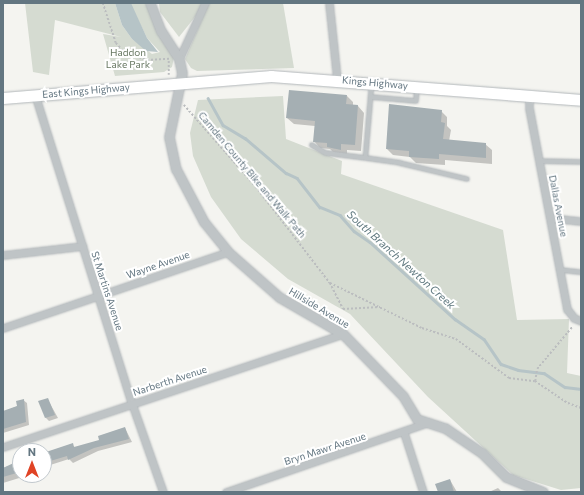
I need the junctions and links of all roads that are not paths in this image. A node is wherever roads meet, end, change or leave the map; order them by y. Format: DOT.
graph roads {
  1 [pos="150,3"];
  2 [pos="205,3"];
  3 [pos="329,3"];
  4 [pos="179,60"];
  5 [pos="338,79"];
  6 [pos="175,83"];
  7 [pos="372,83"];
  8 [pos="418,87"];
  9 [pos="35,95"];
  10 [pos="528,96"];
  11 [pos="370,97"];
  12 [pos="3,98"];
  13 [pos="581,100"];
  14 [pos="312,145"];
  15 [pos="366,158"];
  16 [pos="539,161"];
  17 [pos="581,162"];
  18 [pos="467,179"];
  19 [pos="550,218"];
  20 [pos="581,221"];
  21 [pos="82,246"];
  22 [pos="228,252"];
  23 [pos="3,255"];
  24 [pos="561,270"];
  25 [pos="581,272"];
  26 [pos="99,296"];
  27 [pos="577,320"];
  28 [pos="3,328"];
  29 [pos="343,334"];
  30 [pos="132,404"];
  31 [pos="429,422"];
  32 [pos="404,433"];
  33 [pos="3,447"];
  34 [pos="163,492"];
  35 [pos="226,492"];
  36 [pos="423,492"];
  37 [pos="543,492"];
  1 -- 4 [label="street"];
  2 -- 4 [label="street"];
  3 -- 5 [label="street"];
  4 -- 6 [label="street, Hillside Avenue"];
  5 -- 6 [label="main road, Kings Highway"];
  5 -- 7 [label="main road, Kings Highway"];
  6 -- 9 [label="main road, East Kings Highway"];
  6 -- 22 [label="street, Hillside Avenue"];
  7 -- 8 [label="main road, Kings Highway"];
  7 -- 11 [label="lane"];
  8 -- 10 [label="main road, Kings Highway"];
  8 -- 11 [label="lane"];
  9 -- 12 [label="main road, East Kings Highway"];
  9 -- 21 [label="street, St Martins Avenue"];
  10 -- 13 [label="main road, Kings Highway"];
  10 -- 16 [label="street, Dallas Avenue"];
  11 -- 15 [label="lane"];
  14 -- 15 [label="lane"];
  15 -- 18 [label="lane"];
  16 -- 17 [label="lane"];
  16 -- 19 [label="street, Dallas Avenue"];
  19 -- 20 [label="street"];
  19 -- 24 [label="street, Dallas Avenue"];
  21 -- 23 [label="street"];
  21 -- 26 [label="street, St Martins Avenue"];
  22 -- 26 [label="street, Wayne Avenue"];
  22 -- 29 [label="street, Hillside Avenue"];
  24 -- 25 [label="lane"];
  24 -- 27 [label="street, Dallas Avenue"];
  26 -- 28 [label="street, Wayne Avenue"];
  26 -- 30 [label="street, St Martins Avenue"];
  29 -- 30 [label="street, Narberth Avenue"];
  29 -- 31 [label="street, Hillside Avenue"];
  30 -- 33 [label="street, Narberth Avenue"];
  30 -- 34 [label="street, St Martins Avenue"];
  31 -- 32 [label="street, Bryn Mawr Avenue"];
  31 -- 37 [label="street, Hillside Avenue"];
  32 -- 35 [label="street, Bryn Mawr Avenue"];
  32 -- 36 [label="street"];
}
